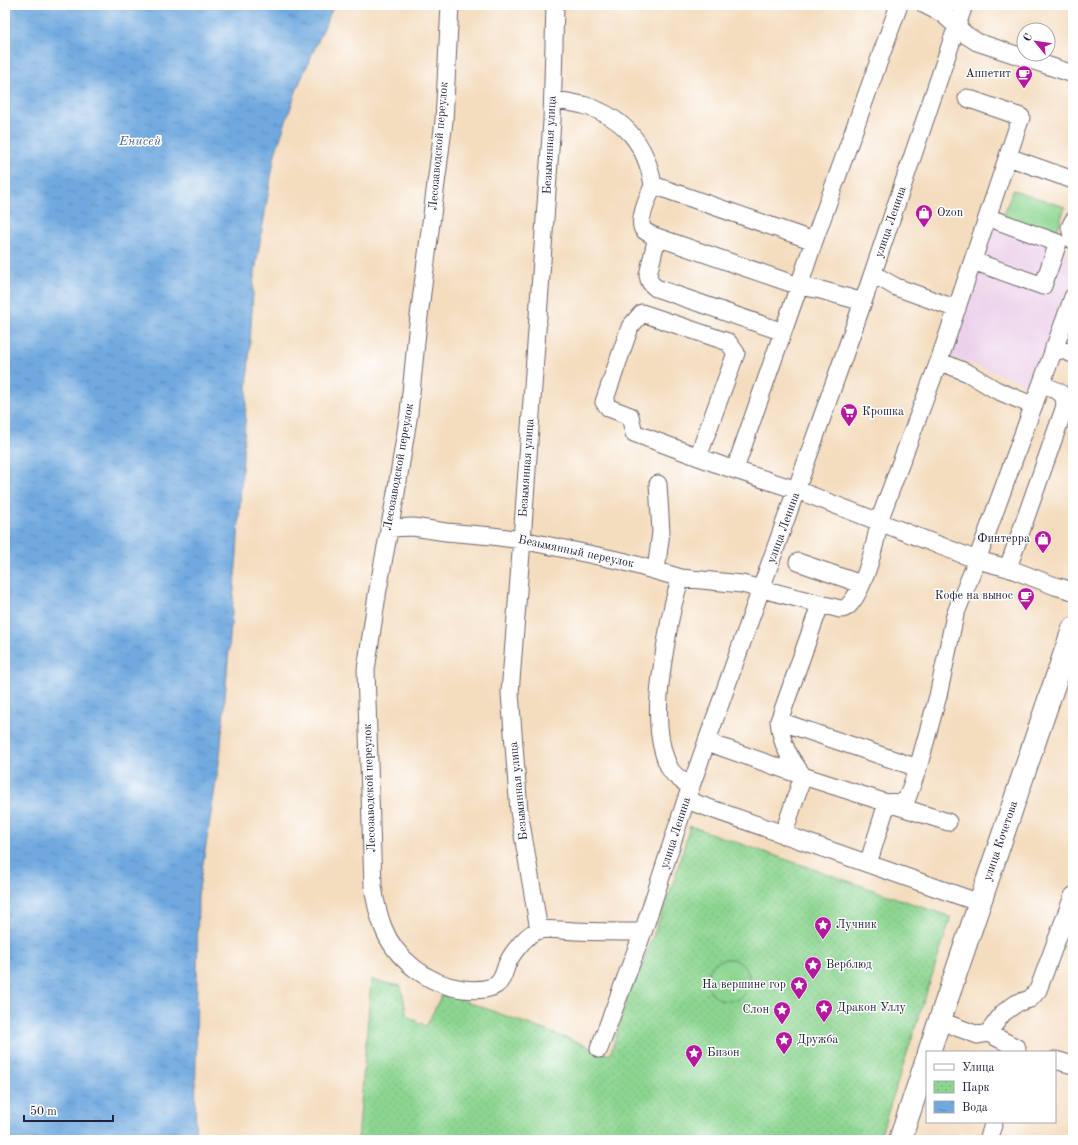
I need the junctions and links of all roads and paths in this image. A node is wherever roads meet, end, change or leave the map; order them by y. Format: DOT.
graph roads {
  1 [pos="450,5"];
  2 [pos="555,5"];
  3 [pos="898,5"];
  4 [pos="924,5"];
  5 [pos="964,5"];
  6 [pos="957,27"];
  7 [pos="1073,74"];
  8 [pos="967,98"];
  9 [pos="553,99"];
  10 [pos="1008,158"];
  11 [pos="1073,180"];
  12 [pos="653,185"];
  13 [pos="1073,221"];
  14 [pos="998,222"];
  15 [pos="657,237"];
  16 [pos="1073,240"];
  17 [pos="814,241"];
  18 [pos="973,261"];
  19 [pos="873,274"];
  20 [pos="799,286"];
  21 [pos="1073,297"];
  22 [pos="863,302"];
  23 [pos="957,309"];
  24 [pos="783,332"];
  25 [pos="1054,346"];
  26 [pos="1073,354"];
  27 [pos="939,361"];
  28 [pos="1041,385"];
  29 [pos="1034,406"];
  30 [pos="698,457"];
  31 [pos="735,469"];
  32 [pos="658,484"];
  33 [pos="797,490"];
  34 [pos="879,521"];
  35 [pos="389,528"];
  36 [pos="522,540"];
  37 [pos="977,560"];
  38 [pos="798,562"];
  39 [pos="1008,568"];
  40 [pos="656,571"];
  41 [pos="681,578"];
  42 [pos="861,584"];
  43 [pos="762,589"];
  44 [pos="1073,591"];
  45 [pos="820,605"];
  46 [pos="1073,629"];
  47 [pos="780,721"];
  48 [pos="707,742"];
  49 [pos="918,768"];
  50 [pos="802,776"];
  51 [pos="689,794"];
  52 [pos="887,803"];
  53 [pos="948,822"];
  54 [pos="784,835"];
  55 [pos="868,864"];
  56 [pos="1073,896"];
  57 [pos="980,903"];
  58 [pos="539,930"];
  59 [pos="643,932"];
  60 [pos="940,1021"];
  61 [pos="988,1033"];
  62 [pos="599,1049"];
  63 [pos="929,1051"];
  64 [pos="1021,1051"];
  65 [pos="1056,1060"];
  66 [pos="926,1062"];
  67 [pos="1073,1066"];
  68 [pos="994,1123"];
  69 [pos="900,1140"];
  70 [pos="988,1140"];
  1 -- 35 [label="street, Лесозаводской переулок"];
  2 -- 9 [label="street, Безымянная улица"];
  3 -- 17 [label="street"];
  4 -- 6 [label="street"];
  5 -- 6 [label="street, улица Ленина"];
  6 -- 7 [label="street"];
  6 -- 19 [label="street, улица Ленина"];
  8 -- 10 [label="street"];
  9 -- 12 [label="street"];
  9 -- 36 [label="street, Безымянная улица"];
  10 -- 11 [label="street"];
  10 -- 18 [label="street"];
  12 -- 15 [label="street"];
  12 -- 17 [label="street"];
  13 -- 16 [label="street"];
  14 -- 18 [label="street"];
  15 -- 20 [label="street"];
  15 -- 24 [label="street"];
  17 -- 20 [label="street"];
  18 -- 23 [label="street"];
  19 -- 22 [label="street, улица Ленина"];
  19 -- 23 [label="street"];
  20 -- 22 [label="street"];
  20 -- 24 [label="street"];
  21 -- 25 [label="street"];
  22 -- 33 [label="street, улица Ленина"];
  23 -- 27 [label="street"];
  24 -- 31 [label="street"];
  25 -- 26 [label="street"];
  25 -- 28 [label="street"];
  27 -- 29 [label="street"];
  27 -- 34 [label="street"];
  28 -- 29 [label="street"];
  28 -- 39 [label="street"];
  29 -- 37 [label="street"];
  30 -- 30 [label="street"];
  30 -- 31 [label="street"];
  31 -- 33 [label="street"];
  32 -- 40 [label="street"];
  33 -- 34 [label="street"];
  33 -- 43 [label="street, улица Ленина"];
  34 -- 37 [label="street"];
  34 -- 42 [label="street"];
  35 -- 36 [label="street, Безымянный переулок"];
  35 -- 58 [label="street, Лесозаводской переулок"];
  36 -- 40 [label="street, Безымянный переулок"];
  36 -- 58 [label="street, Безымянная улица"];
  37 -- 39 [label="street"];
  37 -- 49 [label="street"];
  38 -- 42 [label="street"];
  39 -- 44 [label="street"];
  40 -- 41 [label="street, Безымянный переулок"];
  41 -- 43 [label="street, Безымянный переулок"];
  41 -- 51 [label="street"];
  42 -- 45 [label="street, Безымянный переулок"];
  43 -- 45 [label="street, Безымянный переулок"];
  43 -- 48 [label="street, улица Ленина"];
  45 -- 47 [label="street"];
  46 -- 57 [label="main road, улица Кочетова"];
  47 -- 49 [label="street"];
  47 -- 50 [label="street"];
  48 -- 50 [label="street"];
  48 -- 51 [label="street, улица Ленина"];
  49 -- 52 [label="street"];
  50 -- 52 [label="street"];
  50 -- 54 [label="street"];
  51 -- 54 [label="street"];
  51 -- 59 [label="street, улица Ленина"];
  52 -- 53 [label="street"];
  52 -- 55 [label="street"];
  54 -- 55 [label="street"];
  55 -- 57 [label="street"];
  56 -- 61 [label="street"];
  57 -- 60 [label="main road, улица Кочетова"];
  58 -- 59 [label="street"];
  59 -- 62 [label="street, улица Ленина"];
  60 -- 61 [label="street"];
  60 -- 63 [label="main road, улица Кочетова"];
  61 -- 64 [label="street"];
  65 -- 67 [label="street"];
  66 -- 69 [label="main road"];
  68 -- 70 [label="street"];
}
